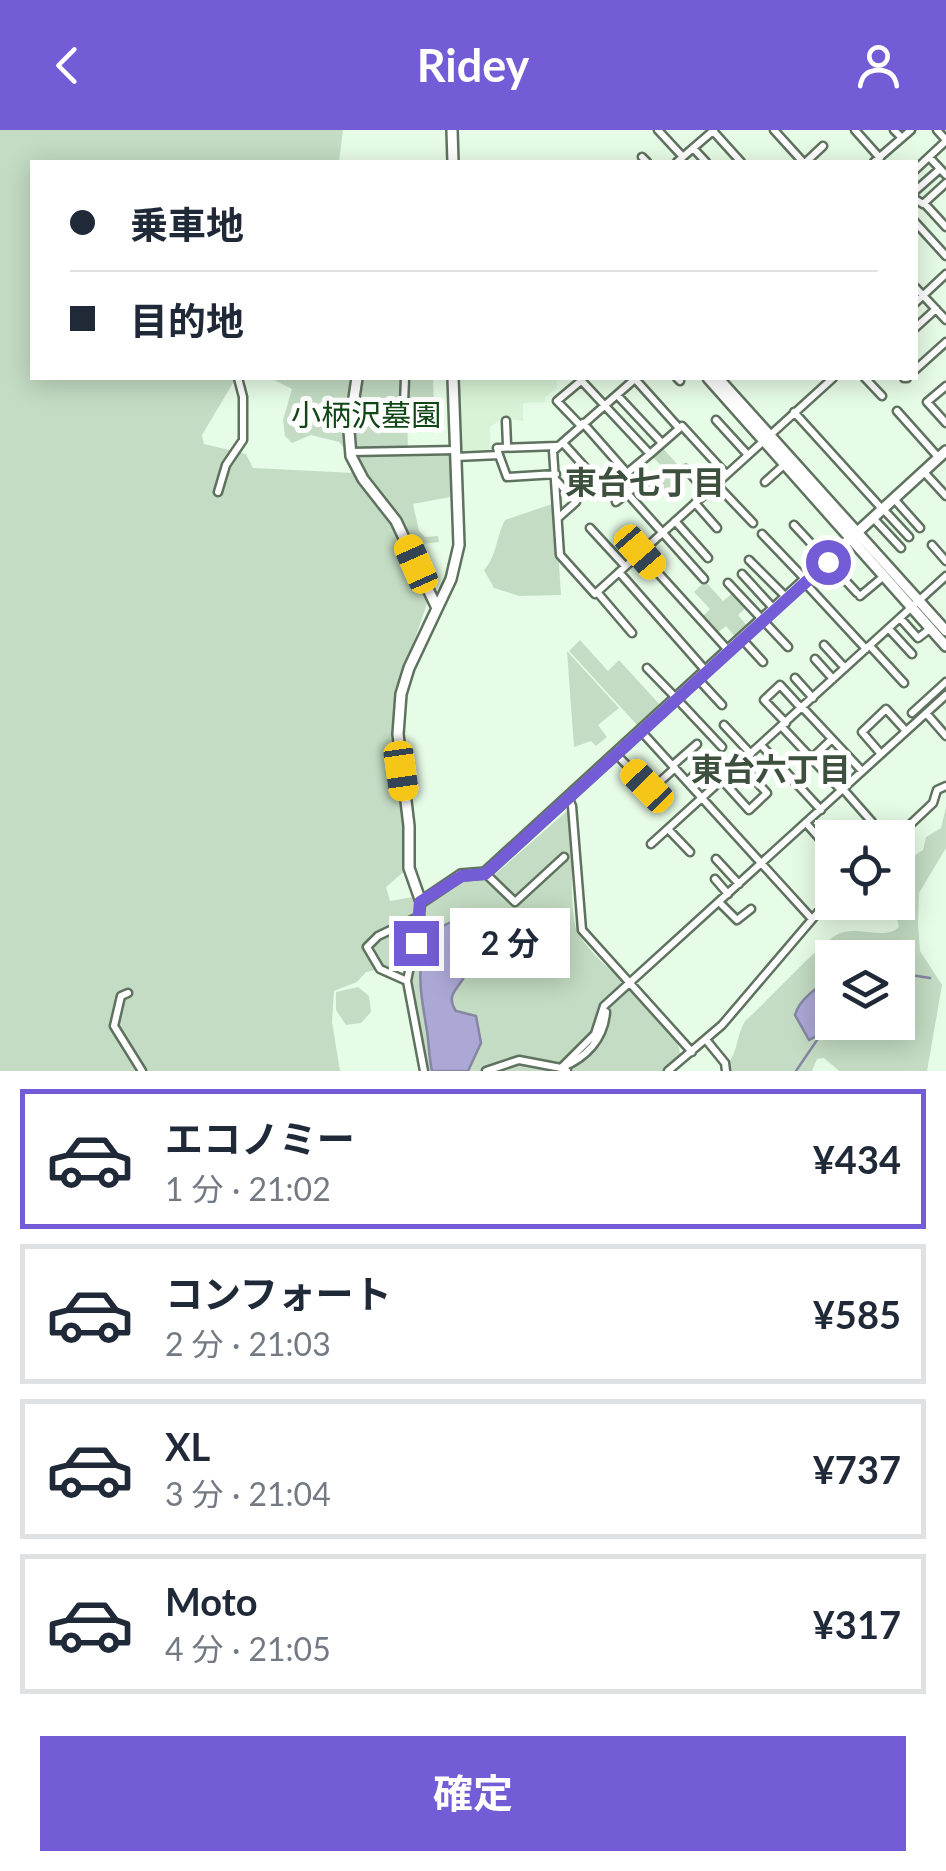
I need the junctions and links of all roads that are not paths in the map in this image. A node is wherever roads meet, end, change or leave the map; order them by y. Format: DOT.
graph roads {
  1 [pos="452,130"];
  2 [pos="658,130"];
  3 [pos="714,130"];
  4 [pos="774,130"];
  5 [pos="855,130"];
  6 [pos="894,130"];
  7 [pos="911,130"];
  8 [pos="937,130"];
  9 [pos="902,138"];
  10 [pos="946,141"];
  11 [pos="823,146"];
  12 [pos="693,148"];
  13 [pos="929,157"];
  14 [pos="453,160"];
  15 [pos="680,160"];
  16 [pos="704,160"];
  17 [pos="740,160"];
  18 [pos="802,160"];
  19 [pos="806,160"];
  20 [pos="877,160"];
  21 [pos="918,167"];
  22 [pos="943,172"];
  23 [pos="945,187"];
  24 [pos="918,201"];
  25 [pos="918,225"];
  26 [pos="946,227"];
  27 [pos="946,256"];
  28 [pos="945,276"];
  29 [pos="918,290"];
  30 [pos="923,296"];
  31 [pos="918,300"];
  32 [pos="936,309"];
  33 [pos="946,320"];
  34 [pos="918,325"];
  35 [pos="946,342"];
  36 [pos="918,367"];
  37 [pos="239,380"];
  38 [pos="356,380"];
  39 [pos="404,380"];
  40 [pos="454,380"];
  41 [pos="580,380"];
  42 [pos="582,380"];
  43 [pos="634,380"];
  44 [pos="638,380"];
  45 [pos="710,380"];
  46 [pos="720,380"];
  47 [pos="827,380"];
  48 [pos="867,380"];
  49 [pos="946,386"];
  50 [pos="617,395"];
  51 [pos="882,396"];
  52 [pos="404,404"];
  53 [pos="604,406"];
  54 [pos="897,411"];
  55 [pos="794,412"];
  56 [pos="716,420"];
  57 [pos="506,422"];
  58 [pos="946,424"];
  59 [pos="582,425"];
  60 [pos="679,428"];
  61 [pos="768,438"];
  62 [pos="560,444"];
  63 [pos="662,444"];
  64 [pos="508,446"];
  65 [pos="350,452"];
  66 [pos="456,454"];
  67 [pos="650,454"];
  68 [pos="498,455"];
  69 [pos="748,455"];
  70 [pos="941,456"];
  71 [pos="786,463"];
  72 [pos="946,469"];
  73 [pos="686,470"];
  74 [pos="924,472"];
  75 [pos="726,474"];
  76 [pos="556,477"];
  77 [pos="765,482"];
  78 [pos="600,484"];
  79 [pos="716,484"];
  80 [pos="218,492"];
  81 [pos="707,492"];
  82 [pos="946,496"];
  83 [pos="895,500"];
  84 [pos="616,502"];
  85 [pos="695,503"];
  86 [pos="884,511"];
  87 [pos="558,518"];
  88 [pos="875,520"];
  89 [pos="675,521"];
  90 [pos="753,522"];
  91 [pos="794,525"];
  92 [pos="590,528"];
  93 [pos="717,528"];
  94 [pos="920,528"];
  95 [pos="663,533"];
  96 [pos="762,534"];
  97 [pos="856,536"];
  98 [pos="909,537"];
  99 [pos="932,546"];
  100 [pos="901,548"];
  101 [pos="640,552"];
  102 [pos="708,558"];
  103 [pos="750,560"];
  104 [pos="946,561"];
  105 [pos="828,562"];
  106 [pos="622,569"];
  107 [pos="742,574"];
  108 [pos="884,575"];
  109 [pos="946,576"];
  110 [pos="704,580"];
  111 [pos="806,582"];
  112 [pos="728,583"];
  113 [pos="596,592"];
  114 [pos="786,598"];
  115 [pos="916,604"];
  116 [pos="436,606"];
  117 [pos="774,608"];
  118 [pos="762,618"];
  119 [pos="900,618"];
  120 [pos="888,628"];
  121 [pos="930,628"];
  122 [pos="946,631"];
  123 [pos="632,632"];
  124 [pos="741,638"];
  125 [pos="824,645"];
  126 [pos="788,646"];
  127 [pos="946,646"];
  128 [pos="868,647"];
  129 [pos="728,650"];
  130 [pos="912,654"];
  131 [pos="815,659"];
  132 [pos="763,662"];
  133 [pos="647,668"];
  134 [pos="845,668"];
  135 [pos="706,671"];
  136 [pos="795,678"];
  137 [pos="698,679"];
  138 [pos="834,679"];
  139 [pos="946,682"];
  140 [pos="904,684"];
  141 [pos="946,695"];
  142 [pos="676,698"];
  143 [pos="813,698"];
  144 [pos="932,701"];
  145 [pos="722,705"];
  146 [pos="802,708"];
  147 [pos="926,713"];
  148 [pos="912,714"];
  149 [pos="724,724"];
  150 [pos="784,725"];
  151 [pos="640,730"];
  152 [pos="906,731"];
  153 [pos="946,736"];
  154 [pos="832,739"];
  155 [pos="698,744"];
  156 [pos="761,745"];
  157 [pos="722,747"];
  158 [pos="615,753"];
  159 [pos="750,754"];
  160 [pos="881,754"];
  161 [pos="712,758"];
  162 [pos="812,758"];
  163 [pos="740,764"];
  164 [pos="674,767"];
  165 [pos="862,772"];
  166 [pos="722,780"];
  167 [pos="688,782"];
  168 [pos="946,786"];
  169 [pos="842,790"];
  170 [pos="568,797"];
  171 [pos="702,798"];
  172 [pos="821,810"];
  173 [pos="870,820"];
  174 [pos="915,820"];
  175 [pos="806,823"];
  176 [pos="669,828"];
  177 [pos="815,833"];
  178 [pos="651,844"];
  179 [pos="689,849"];
  180 [pos="564,857"];
  181 [pos="716,859"];
  182 [pos="762,862"];
  183 [pos="485,874"];
  184 [pos="715,879"];
  185 [pos="738,884"];
  186 [pos="728,894"];
  187 [pos="420,902"];
  188 [pos="719,902"];
  189 [pos="751,909"];
  190 [pos="420,916"];
  191 [pos="815,916"];
  192 [pos="812,920"];
  193 [pos="407,981"];
  194 [pos="629,984"];
  195 [pos="128,993"];
  196 [pos="706,1041"];
  197 [pos="692,1052"];
  198 [pos="564,1070"];
  199 [pos="142,1071"];
  200 [pos="424,1071"];
  201 [pos="486,1071"];
  202 [pos="668,1071"];
  203 [pos="726,1071"];
  1 -- 14 [label="street"];
  2 -- 15 [label="street"];
  3 -- 12 [label="street"];
  3 -- 17 [label="street"];
  4 -- 18 [label="street"];
  5 -- 20 [label="street"];
  6 -- 9 [label="street"];
  7 -- 9 [label="street"];
  8 -- 10 [label="street"];
  9 -- 20 [label="street"];
  10 -- 13 [label="street"];
  11 -- 19 [label="street"];
  12 -- 15 [label="street"];
  12 -- 16 [label="street"];
  13 -- 21 [label="street"];
  13 -- 22 [label="street"];
  22 -- 24 [label="street"];
  23 -- 24 [label="street"];
  24 -- 26 [label="street"];
  25 -- 27 [label="street"];
  28 -- 30 [label="street"];
  29 -- 30 [label="street"];
  30 -- 31 [label="street"];
  30 -- 32 [label="street"];
  32 -- 33 [label="street"];
  32 -- 34 [label="street"];
  35 -- 36 [label="street"];
  37 -- 80 [label="street"];
  38 -- 65 [label="street"];
  39 -- 52 [label="street"];
  40 -- 66 [label="street"];
  41 -- 59 [label="street"];
  42 -- 53 [label="street"];
  43 -- 50 [label="street"];
  44 -- 60 [label="street"];
  45 -- 61 [label="street"];
  46 -- 61 [label="street"];
  47 -- 55 [label="street"];
  48 -- 51 [label="street"];
  49 -- 58 [label="street"];
  50 -- 53 [label="street"];
  50 -- 63 [label="street"];
  53 -- 59 [label="street"];
  53 -- 67 [label="street"];
  54 -- 70 [label="street"];
  55 -- 61 [label="street"];
  55 -- 86 [label="street"];
  56 -- 69 [label="street"];
  57 -- 64 [label="street"];
  59 -- 62 [label="street"];
  59 -- 67 [label="street"];
  60 -- 63 [label="street"];
  60 -- 75 [label="street"];
  61 -- 69 [label="street"];
  61 -- 71 [label="street"];
  61 -- 97 [label="street"];
  62 -- 64 [label="street"];
  62 -- 76 [label="street"];
  62 -- 78 [label="street"];
  63 -- 67 [label="street"];
  64 -- 68 [label="street"];
  65 -- 66 [label="street"];
  65 -- 116 [label="street"];
  66 -- 68 [label="street"];
  66 -- 116 [label="street"];
  68 -- 76 [label="street"];
  69 -- 75 [label="street"];
  70 -- 72 [label="street"];
  70 -- 74 [label="street"];
  71 -- 77 [label="street"];
  71 -- 97 [label="street"];
  73 -- 81 [label="street"];
  74 -- 82 [label="street"];
  74 -- 83 [label="street"];
  75 -- 79 [label="street"];
  76 -- 87 [label="street"];
  76 -- 87 [label="street"];
  79 -- 81 [label="street"];
  79 -- 90 [label="street"];
  81 -- 85 [label="street"];
  83 -- 86 [label="street"];
  83 -- 94 [label="street"];
  84 -- 95 [label="street"];
  85 -- 89 [label="street"];
  85 -- 93 [label="street"];
  86 -- 88 [label="street"];
  86 -- 98 [label="street"];
  87 -- 113 [label="street"];
  88 -- 97 [label="street"];
  88 -- 100 [label="street"];
  89 -- 95 [label="street"];
  89 -- 102 [label="street"];
  91 -- 105 [label="street"];
  92 -- 106 [label="street"];
  95 -- 101 [label="street"];
  95 -- 110 [label="street"];
  96 -- 111 [label="street"];
  97 -- 105 [label="street"];
  97 -- 108 [label="street"];
  97 -- 115 [label="street"];
  99 -- 104 [label="street"];
  101 -- 106 [label="street"];
  101 -- 129 [label="street"];
  103 -- 114 [label="street"];
  105 -- 108 [label="street"];
  105 -- 111 [label="street"];
  106 -- 113 [label="street"];
  106 -- 135 [label="street"];
  107 -- 117 [label="street"];
  108 -- 115 [label="street"];
  109 -- 115 [label="street"];
  111 -- 114 [label="street"];
  111 -- 128 [label="street"];
  112 -- 118 [label="street"];
  113 -- 123 [label="street"];
  114 -- 117 [label="street"];
  115 -- 119 [label="street"];
  115 -- 121 [label="street"];
  115 -- 122 [label="street"];
  116 -- 187 [label="street"];
  117 -- 118 [label="street"];
  118 -- 124 [label="street"];
  118 -- 126 [label="street"];
  119 -- 120 [label="street"];
  119 -- 121 [label="street"];
  120 -- 128 [label="street"];
  120 -- 130 [label="street"];
  121 -- 127 [label="street"];
  124 -- 129 [label="street"];
  124 -- 132 [label="street"];
  125 -- 134 [label="street"];
  128 -- 134 [label="street"];
  128 -- 140 [label="street"];
  129 -- 135 [label="street"];
  131 -- 138 [label="street"];
  133 -- 142 [label="street"];
  134 -- 138 [label="street"];
  135 -- 137 [label="street"];
  136 -- 143 [label="street"];
  137 -- 142 [label="street"];
  137 -- 145 [label="street"];
  138 -- 143 [label="street"];
  139 -- 144 [label="street"];
  141 -- 144 [label="street"];
  142 -- 151 [label="street"];
  142 -- 157 [label="street"];
  143 -- 146 [label="street"];
  144 -- 147 [label="street"];
  144 -- 148 [label="street"];
  146 -- 150 [label="street"];
  146 -- 150 [label="street"];
  146 -- 154 [label="street"];
  147 -- 152 [label="street"];
  147 -- 153 [label="street"];
  149 -- 159 [label="street"];
  150 -- 156 [label="street"];
  150 -- 162 [label="street"];
  151 -- 158 [label="street"];
  151 -- 164 [label="street"];
  152 -- 160 [label="street"];
  152 -- 160 [label="street"];
  154 -- 162 [label="street"];
  154 -- 165 [label="street"];
  155 -- 164 [label="street"];
  156 -- 159 [label="street"];
  156 -- 172 [label="street"];
  158 -- 164 [label="street"];
  158 -- 170 [label="street"];
  159 -- 163 [label="street"];
  160 -- 165 [label="street"];
  161 -- 167 [label="street"];
  162 -- 169 [label="street"];
  163 -- 166 [label="street"];
  163 -- 166 [label="street"];
  164 -- 167 [label="street"];
  165 -- 169 [label="street"];
  166 -- 171 [label="street"];
  167 -- 171 [label="street"];
  168 -- 174 [label="street"];
  169 -- 172 [label="street"];
  169 -- 173 [label="street"];
  170 -- 183 [label="street"];
  170 -- 194 [label="street"];
  171 -- 176 [label="street"];
  171 -- 182 [label="street"];
  172 -- 175 [label="street"];
  175 -- 177 [label="street"];
  175 -- 182 [label="street"];
  176 -- 178 [label="street"];
  176 -- 179 [label="street"];
  180 -- 183 [label="street"];
  181 -- 185 [label="street"];
  182 -- 185 [label="street"];
  182 -- 192 [label="street"];
  183 -- 187 [label="street"];
  184 -- 186 [label="street"];
  185 -- 186 [label="street"];
  186 -- 188 [label="street"];
  187 -- 190 [label="street"];
  188 -- 189 [label="street"];
  188 -- 194 [label="street"];
  190 -- 193 [label="street"];
  190 -- 193 [label="street"];
  191 -- 192 [label="street"];
  192 -- 196 [label="street"];
  193 -- 200 [label="street"];
  194 -- 197 [label="street"];
  194 -- 198 [label="street"];
  195 -- 199 [label="street"];
  196 -- 197 [label="street"];
  196 -- 203 [label="street"];
  197 -- 202 [label="street"];
  198 -- 201 [label="street"];
}
